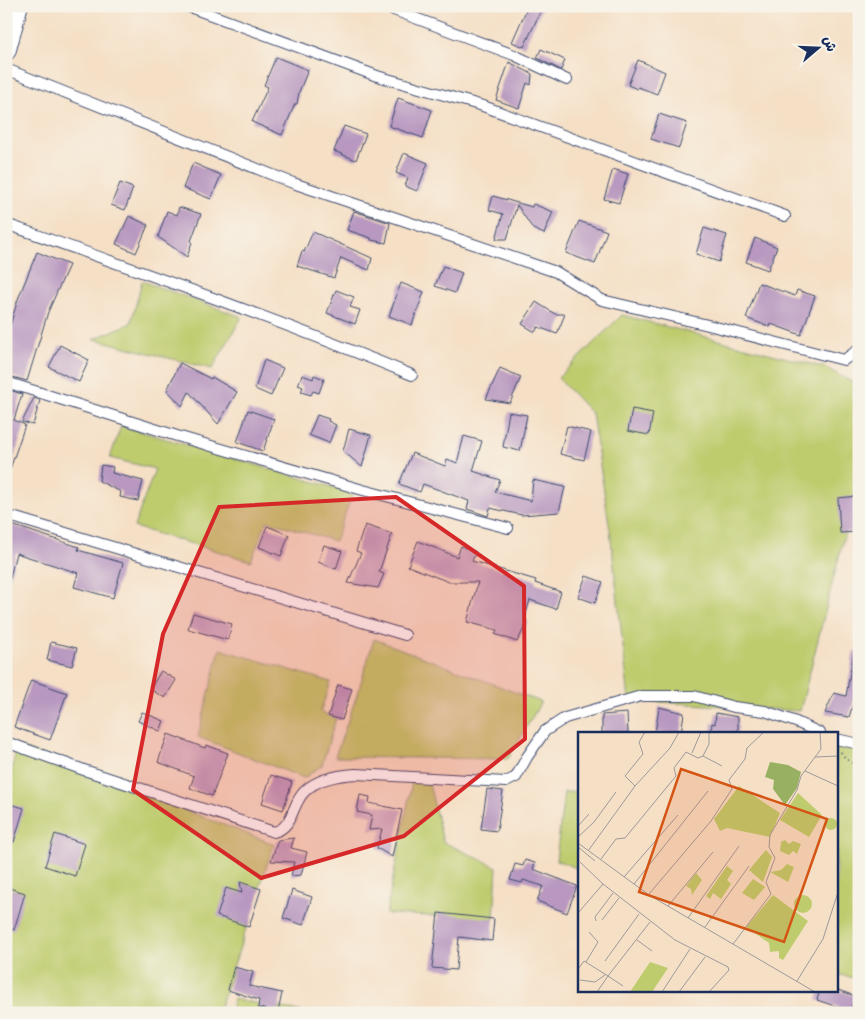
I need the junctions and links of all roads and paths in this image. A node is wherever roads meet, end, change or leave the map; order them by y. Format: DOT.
graph roads {
  1 [pos="18,6"];
  2 [pos="187,6"];
  3 [pos="383,6"];
  4 [pos="6,51"];
  5 [pos="6,69"];
  6 [pos="567,80"];
  7 [pos="785,216"];
  8 [pos="6,224"];
  9 [pos="859,349"];
  10 [pos="412,376"];
  11 [pos="6,382"];
  12 [pos="6,515"];
  13 [pos="508,528"];
  14 [pos="404,635"];
  15 [pos="818,732"];
  16 [pos="838,739"];
  17 [pos="6,742"];
  18 [pos="859,744"];
  19 [pos="838,749"];
  20 [pos="859,767"];
  1 -- 4 [label="highway"];
  2 -- 7 [label="street"];
  3 -- 6 [label="street"];
  5 -- 9 [label="street"];
  8 -- 10 [label="street"];
  11 -- 13 [label="street"];
  12 -- 14 [label="street"];
  15 -- 17 [label="street"];
  16 -- 18 [label="street"];
  19 -- 20 [label="path"];
}
